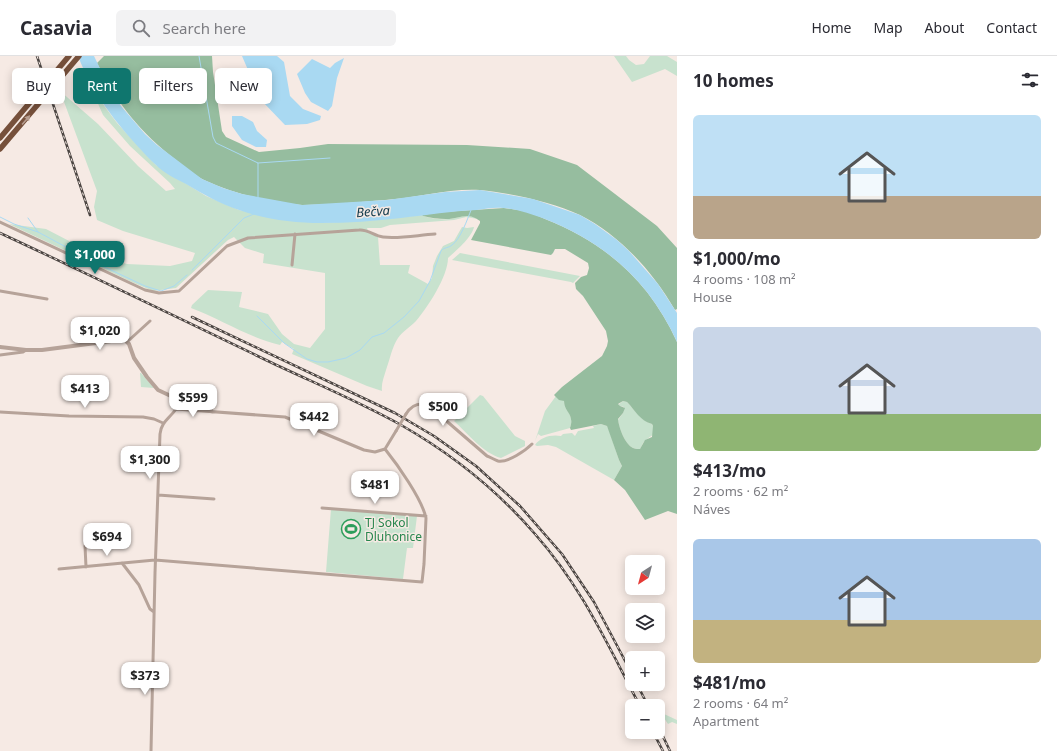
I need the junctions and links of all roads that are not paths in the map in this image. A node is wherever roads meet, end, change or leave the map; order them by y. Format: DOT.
graph roads {
  1 [pos="70,56"];
  2 [pos="79,56"];
  3 [pos="0,138"];
  4 [pos="0,149"];
  5 [pos="0,222"];
  6 [pos="295,234"];
  7 [pos="435,234"];
  8 [pos="292,265"];
  9 [pos="0,291"];
  10 [pos="47,299"];
  11 [pos="150,321"];
  12 [pos="127,342"];
  13 [pos="0,347"];
  14 [pos="26,350"];
  15 [pos="0,355"];
  16 [pos="176,409"];
  17 [pos="195,411"];
  18 [pos="0,412"];
  19 [pos="212,412"];
  20 [pos="163,423"];
  21 [pos="532,444"];
  22 [pos="384,449"];
  23 [pos="158,495"];
  24 [pos="214,499"];
  25 [pos="322,508"];
  26 [pos="426,516"];
  27 [pos="85,546"];
  28 [pos="155,560"];
  29 [pos="122,563"];
  30 [pos="86,567"];
  31 [pos="59,569"];
  32 [pos="154,612"];
  33 [pos="151,751"];
  1 -- 3 [label="highway, bridge"];
  4 -- 2 [label="highway, one-way, bridge"];
  5 -- 6 [label="street"];
  6 -- 7 [label="street"];
  6 -- 8 [label="street"];
  9 -- 10 [label="street"];
  11 -- 12 [label="street"];
  12 -- 14 [label="street"];
  12 -- 16 [label="street"];
  13 -- 14 [label="street"];
  14 -- 15 [label="street"];
  16 -- 17 [label="street"];
  16 -- 20 [label="street"];
  17 -- 19 [label="street"];
  17 -- 19 [label="street"];
  18 -- 20 [label="street"];
  19 -- 22 [label="street"];
  20 -- 23 [label="street"];
  21 -- 22 [label="street, bridge"];
  22 -- 26 [label="street"];
  23 -- 24 [label="street"];
  23 -- 28 [label="street"];
  25 -- 26 [label="street"];
  26 -- 28 [label="street"];
  27 -- 30 [label="street"];
  28 -- 29 [label="street"];
  28 -- 32 [label="street"];
  29 -- 30 [label="street"];
  29 -- 32 [label="street"];
  30 -- 31 [label="street"];
  32 -- 33 [label="street"];
}
